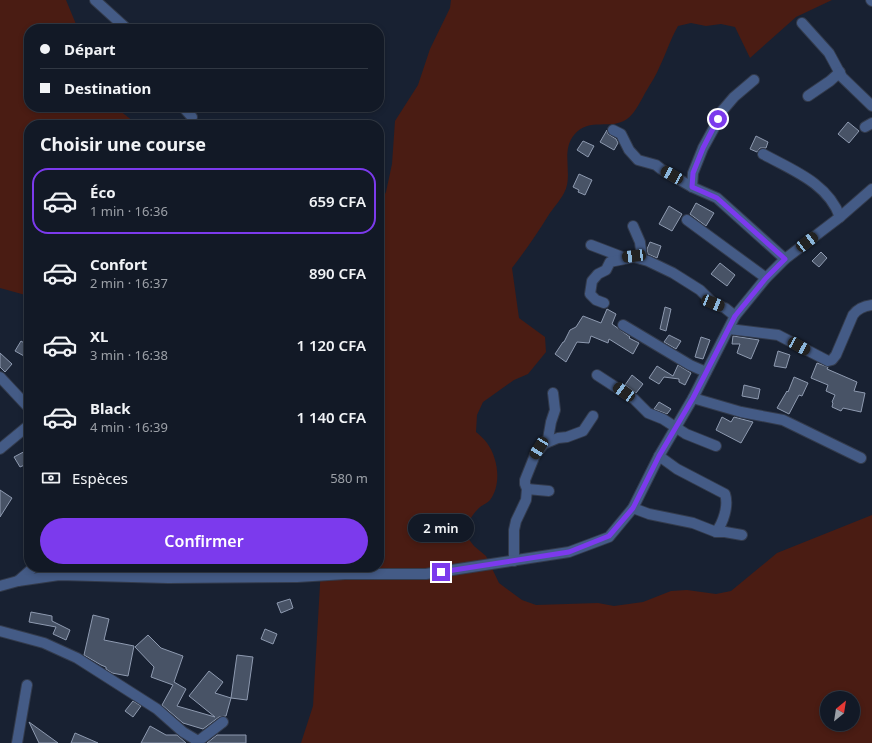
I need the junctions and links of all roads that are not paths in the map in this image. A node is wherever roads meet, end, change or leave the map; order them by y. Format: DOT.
graph roads {
  1 [pos="95,0"];
  2 [pos="802,23"];
  3 [pos="121,24"];
  4 [pos="840,72"];
  5 [pos="754,80"];
  6 [pos="808,96"];
  7 [pos="872,106"];
  8 [pos="188,112"];
  9 [pos="192,117"];
  10 [pos="613,130"];
  11 [pos="763,154"];
  12 [pos="692,187"];
  13 [pos="872,189"];
  14 [pos="840,217"];
  15 [pos="687,220"];
  16 [pos="633,226"];
  17 [pos="591,245"];
  18 [pos="625,258"];
  19 [pos="642,259"];
  20 [pos="785,259"];
  21 [pos="766,278"];
  22 [pos="604,303"];
  23 [pos="872,305"];
  24 [pos="735,316"];
  25 [pos="623,325"];
  26 [pos="729,329"];
  27 [pos="706,372"];
  28 [pos="597,375"];
  29 [pos="0,377"];
  30 [pos="553,393"];
  31 [pos="693,398"];
  32 [pos="24,403"];
  33 [pos="593,416"];
  34 [pos="676,428"];
  35 [pos="24,429"];
  36 [pos="546,443"];
  37 [pos="716,446"];
  38 [pos="0,449"];
  39 [pos="659,456"];
  40 [pos="861,458"];
  41 [pos="527,489"];
  42 [pos="549,491"];
  43 [pos="633,508"];
  44 [pos="716,532"];
  45 [pos="742,535"];
  46 [pos="514,561"];
  47 [pos="28,572"];
  48 [pos="296,572"];
  49 [pos="18,581"];
  50 [pos="0,586"];
  51 [pos="0,631"];
  52 [pos="27,685"];
  53 [pos="223,722"];
  54 [pos="197,742"];
  55 [pos="17,743"];
  1 -- 3 [label="street"];
  2 -- 4 [label="street"];
  4 -- 6 [label="street"];
  4 -- 7 [label="street"];
  5 -- 12 [label="street"];
  8 -- 9 [label="street"];
  10 -- 12 [label="street"];
  11 -- 14 [label="street"];
  12 -- 20 [label="street"];
  13 -- 14 [label="street"];
  14 -- 20 [label="street"];
  15 -- 21 [label="street"];
  16 -- 19 [label="street"];
  17 -- 18 [label="street"];
  18 -- 19 [label="street"];
  18 -- 22 [label="street"];
  19 -- 24 [label="street"];
  20 -- 21 [label="street"];
  21 -- 24 [label="street"];
  23 -- 26 [label="street"];
  24 -- 26 [label="street"];
  25 -- 27 [label="street"];
  26 -- 27 [label="street"];
  27 -- 31 [label="street"];
  28 -- 34 [label="street"];
  29 -- 32 [label="street"];
  30 -- 36 [label="street"];
  31 -- 34 [label="street"];
  31 -- 40 [label="street"];
  33 -- 36 [label="street"];
  34 -- 37 [label="street"];
  34 -- 39 [label="street"];
  35 -- 38 [label="street"];
  36 -- 41 [label="street"];
  39 -- 43 [label="street"];
  39 -- 44 [label="street"];
  41 -- 42 [label="street"];
  41 -- 46 [label="street"];
  43 -- 44 [label="street"];
  43 -- 46 [label="street"];
  44 -- 45 [label="street"];
  46 -- 48 [label="street"];
  47 -- 49 [label="street"];
  48 -- 49 [label="street"];
  49 -- 50 [label="street"];
  51 -- 54 [label="street"];
  52 -- 55 [label="street"];
  53 -- 54 [label="street"];
}
